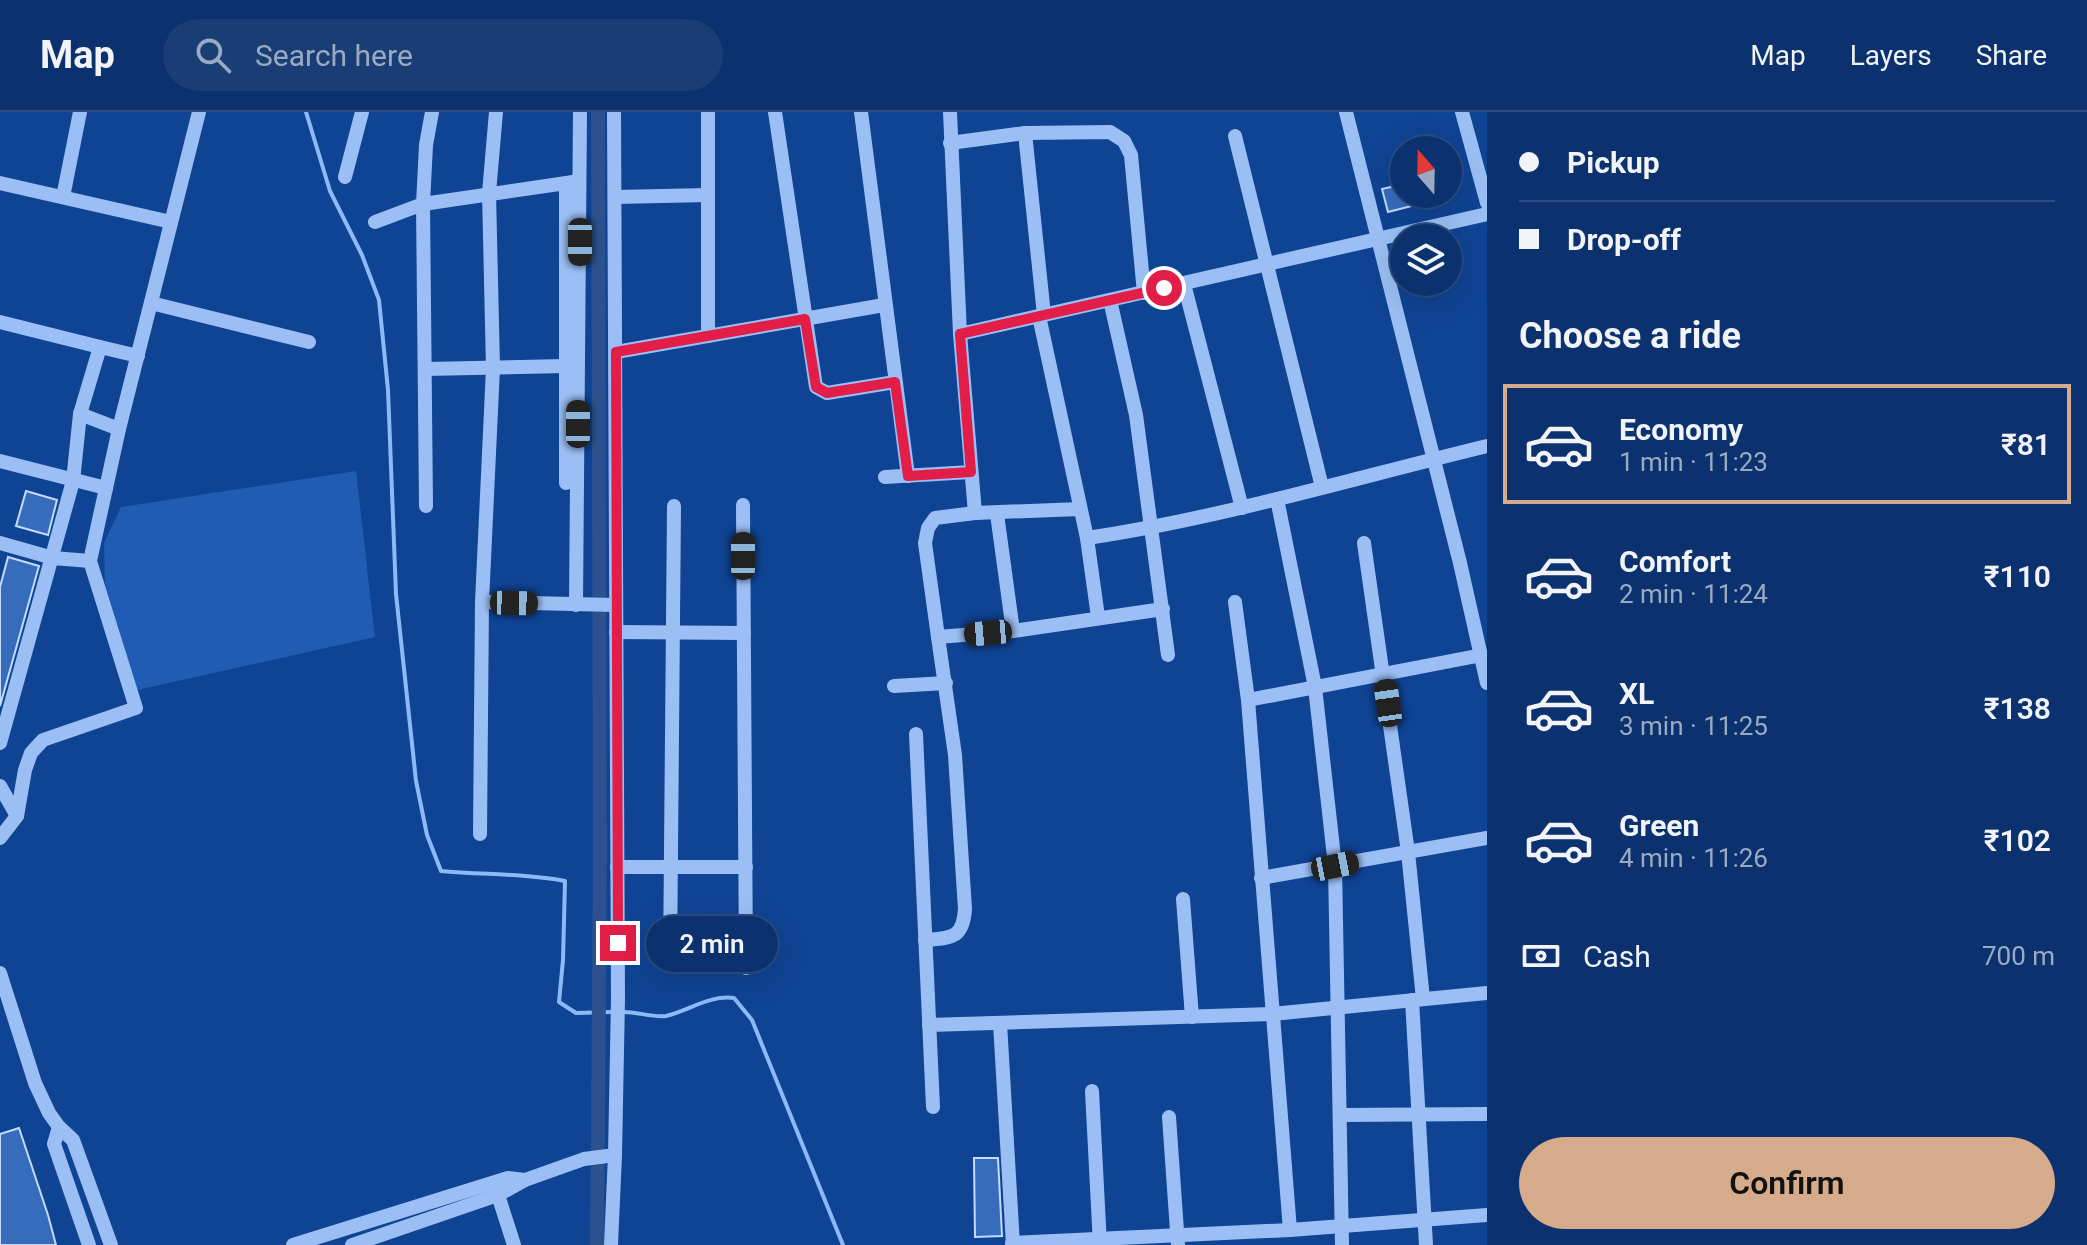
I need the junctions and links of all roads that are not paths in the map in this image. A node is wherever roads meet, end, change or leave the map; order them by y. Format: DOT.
graph roads {
  1 [pos="80,112"];
  2 [pos="199,112"];
  3 [pos="362,112"];
  4 [pos="432,112"];
  5 [pos="496,112"];
  6 [pos="580,112"];
  7 [pos="614,112"];
  8 [pos="708,112"];
  9 [pos="775,112"];
  10 [pos="861,112"];
  11 [pos="950,112"];
  12 [pos="1346,112"];
  13 [pos="1462,112"];
  14 [pos="1025,133"];
  15 [pos="1235,136"];
  16 [pos="950,143"];
  17 [pos="345,177"];
  18 [pos="573,182"];
  19 [pos="0,183"];
  20 [pos="489,193"];
  21 [pos="708,195"];
  22 [pos="63,197"];
  23 [pos="615,197"];
  24 [pos="1487,203"];
  25 [pos="423,204"];
  26 [pos="1487,214"];
  27 [pos="171,222"];
  28 [pos="375,222"];
  29 [pos="1378,240"];
  30 [pos="1265,265"];
  31 [pos="1184,284"];
  32 [pos="1144,293"];
  33 [pos="1110,300"];
  34 [pos="151,303"];
  35 [pos="884,305"];
  36 [pos="1041,316"];
  37 [pos="805,319"];
  38 [pos="0,322"];
  39 [pos="960,334"];
  40 [pos="708,336"];
  41 [pos="309,342"];
  42 [pos="100,347"];
  43 [pos="616,352"];
  44 [pos="138,356"];
  45 [pos="566,366"];
  46 [pos="493,368"];
  47 [pos="426,369"];
  48 [pos="895,382"];
  49 [pos="80,414"];
  50 [pos="119,429"];
  51 [pos="1487,446"];
  52 [pos="1434,459"];
  53 [pos="0,461"];
  54 [pos="971,472"];
  55 [pos="908,476"];
  56 [pos="885,477"];
  57 [pos="73,481"];
  58 [pos="566,483"];
  59 [pos="1322,487"];
  60 [pos="106,488"];
  61 [pos="1277,499"];
  62 [pos="743,505"];
  63 [pos="426,506"];
  64 [pos="674,506"];
  65 [pos="1242,508"];
  66 [pos="1080,509"];
  67 [pos="975,513"];
  68 [pos="997,514"];
  69 [pos="1152,528"];
  70 [pos="1087,538"];
  71 [pos="0,543"];
  72 [pos="1364,543"];
  73 [pos="53,558"];
  74 [pos="90,561"];
  75 [pos="482,602"];
  76 [pos="1235,602"];
  77 [pos="580,605"];
  78 [pos="611,605"];
  79 [pos="1163,609"];
  80 [pos="1098,617"];
  81 [pos="1013,631"];
  82 [pos="616,632"];
  83 [pos="673,633"];
  84 [pos="744,633"];
  85 [pos="938,637"];
  86 [pos="1168,655"];
  87 [pos="1482,655"];
  88 [pos="1383,673"];
  89 [pos="1486,677"];
  90 [pos="946,683"];
  91 [pos="894,686"];
  92 [pos="1315,687"];
  93 [pos="1248,700"];
  94 [pos="916,734"];
  95 [pos="0,743"];
  96 [pos="0,786"];
  97 [pos="17,816"];
  98 [pos="480,834"];
  99 [pos="0,838"];
  100 [pos="1487,838"];
  101 [pos="1408,852"];
  102 [pos="1335,866"];
  103 [pos="617,867"];
  104 [pos="671,867"];
  105 [pos="746,867"];
  106 [pos="1261,878"];
  107 [pos="1183,899"];
  108 [pos="925,940"];
  109 [pos="670,964"];
  110 [pos="746,968"];
  111 [pos="0,973"];
  112 [pos="1487,993"];
  113 [pos="1417,1000"];
  114 [pos="1339,1007"];
  115 [pos="1272,1014"];
  116 [pos="1192,1017"];
  117 [pos="1000,1023"];
  118 [pos="929,1025"];
  119 [pos="1092,1091"];
  120 [pos="933,1107"];
  121 [pos="1416,1113"];
  122 [pos="1487,1114"];
  123 [pos="1340,1115"];
  124 [pos="1169,1117"];
  125 [pos="59,1127"];
  126 [pos="611,1156"];
  127 [pos="525,1180"];
  128 [pos="498,1195"];
  129 [pos="1487,1215"];
  130 [pos="1425,1220"];
  131 [pos="1341,1226"];
  132 [pos="1290,1230"];
  133 [pos="1253,1238"];
  134 [pos="1178,1240"];
  135 [pos="316,1242"];
  136 [pos="1099,1242"];
  137 [pos="1012,1244"];
  138 [pos="89,1245"];
  139 [pos="111,1245"];
  140 [pos="293,1245"];
  141 [pos="352,1245"];
  142 [pos="514,1245"];
  143 [pos="611,1245"];
  144 [pos="1342,1245"];
  145 [pos="1426,1245"];
  1 -- 22 [label="street"];
  2 -- 27 [label="street"];
  3 -- 17 [label="street"];
  4 -- 25 [label="street"];
  5 -- 20 [label="street"];
  6 -- 18 [label="street"];
  7 -- 23 [label="street"];
  8 -- 21 [label="street"];
  9 -- 37 [label="street"];
  10 -- 35 [label="street"];
  11 -- 16 [label="street"];
  12 -- 29 [label="street"];
  13 -- 24 [label="street"];
  14 -- 16 [label="street"];
  14 -- 32 [label="street"];
  14 -- 36 [label="street"];
  15 -- 30 [label="street"];
  16 -- 39 [label="street"];
  18 -- 20 [label="street"];
  18 -- 45 [label="street"];
  18 -- 77 [label="street"];
  19 -- 22 [label="street"];
  20 -- 25 [label="street"];
  20 -- 46 [label="street"];
  21 -- 23 [label="street"];
  21 -- 40 [label="street"];
  22 -- 27 [label="street"];
  23 -- 43 [label="street"];
  25 -- 28 [label="street"];
  25 -- 47 [label="street"];
  26 -- 29 [label="street"];
  27 -- 34 [label="street"];
  29 -- 30 [label="street"];
  29 -- 52 [label="street"];
  30 -- 31 [label="street"];
  30 -- 59 [label="street"];
  31 -- 32 [label="street"];
  31 -- 65 [label="street"];
  32 -- 33 [label="street"];
  33 -- 36 [label="street"];
  33 -- 69 [label="street"];
  34 -- 41 [label="street"];
  34 -- 44 [label="street"];
  35 -- 37 [label="street"];
  35 -- 48 [label="street"];
  36 -- 39 [label="street"];
  36 -- 66 [label="street"];
  37 -- 40 [label="street"];
  37 -- 48 [label="street"];
  38 -- 42 [label="street"];
  39 -- 54 [label="street"];
  40 -- 43 [label="street"];
  42 -- 44 [label="street"];
  42 -- 49 [label="street"];
  43 -- 78 [label="street"];
  44 -- 50 [label="street"];
  45 -- 46 [label="street"];
  45 -- 58 [label="street"];
  46 -- 47 [label="street"];
  46 -- 75 [label="street"];
  47 -- 63 [label="street"];
  48 -- 55 [label="street"];
  49 -- 50 [label="street"];
  49 -- 57 [label="street"];
  50 -- 60 [label="street"];
  51 -- 52 [label="street"];
  52 -- 59 [label="street"];
  52 -- 87 [label="street"];
  53 -- 57 [label="street"];
  54 -- 55 [label="street"];
  54 -- 67 [label="street"];
  55 -- 56 [label="street"];
  57 -- 60 [label="street"];
  57 -- 73 [label="street"];
  59 -- 61 [label="street"];
  60 -- 74 [label="street"];
  61 -- 65 [label="street"];
  61 -- 92 [label="street"];
  62 -- 84 [label="street"];
  64 -- 83 [label="street"];
  65 -- 69 [label="street"];
  66 -- 68 [label="street"];
  66 -- 70 [label="street"];
  67 -- 68 [label="street"];
  67 -- 85 [label="street"];
  68 -- 81 [label="street"];
  69 -- 70 [label="street"];
  69 -- 79 [label="street"];
  70 -- 80 [label="street"];
  71 -- 73 [label="street"];
  72 -- 88 [label="street"];
  73 -- 74 [label="street"];
  73 -- 95 [label="street"];
  74 -- 97 [label="street"];
  75 -- 77 [label="street"];
  75 -- 98 [label="street"];
  76 -- 93 [label="street"];
  77 -- 78 [label="street"];
  78 -- 82 [label="street"];
  79 -- 80 [label="street"];
  79 -- 86 [label="street"];
  80 -- 81 [label="street"];
  81 -- 85 [label="street"];
  82 -- 83 [label="street"];
  82 -- 103 [label="street"];
  83 -- 84 [label="street"];
  83 -- 104 [label="street"];
  84 -- 105 [label="street"];
  85 -- 90 [label="street"];
  87 -- 88 [label="street"];
  87 -- 89 [label="street"];
  88 -- 92 [label="street"];
  88 -- 101 [label="street"];
  90 -- 91 [label="street"];
  90 -- 108 [label="street"];
  92 -- 93 [label="street"];
  92 -- 102 [label="street"];
  93 -- 106 [label="street"];
  94 -- 108 [label="street"];
  96 -- 97 [label="street"];
  97 -- 99 [label="street"];
  100 -- 101 [label="street"];
  101 -- 102 [label="street"];
  101 -- 113 [label="street"];
  102 -- 106 [label="street"];
  102 -- 114 [label="street"];
  103 -- 104 [label="street"];
  103 -- 126 [label="street"];
  104 -- 105 [label="street"];
  104 -- 109 [label="street"];
  105 -- 110 [label="street"];
  106 -- 115 [label="street"];
  107 -- 116 [label="street"];
  108 -- 118 [label="street"];
  111 -- 125 [label="street"];
  112 -- 113 [label="street"];
  113 -- 114 [label="street"];
  113 -- 121 [label="street"];
  114 -- 115 [label="street"];
  114 -- 123 [label="street"];
  115 -- 116 [label="street"];
  115 -- 132 [label="street"];
  116 -- 117 [label="street"];
  117 -- 118 [label="street"];
  117 -- 137 [label="street"];
  118 -- 120 [label="street"];
  119 -- 136 [label="street"];
  121 -- 122 [label="street"];
  121 -- 123 [label="street"];
  121 -- 130 [label="street"];
  123 -- 131 [label="street"];
  124 -- 134 [label="street"];
  125 -- 138 [label="street"];
  125 -- 139 [label="street"];
  126 -- 127 [label="street"];
  126 -- 143 [label="street"];
  127 -- 128 [label="street"];
  127 -- 135 [label="street"];
  128 -- 141 [label="street"];
  128 -- 142 [label="street"];
  129 -- 130 [label="street"];
  130 -- 131 [label="street"];
  130 -- 145 [label="street"];
  131 -- 132 [label="street"];
  131 -- 144 [label="street"];
  132 -- 133 [label="street"];
  133 -- 134 [label="street"];
  134 -- 136 [label="street"];
  135 -- 140 [label="street"];
  136 -- 137 [label="street"];
}
